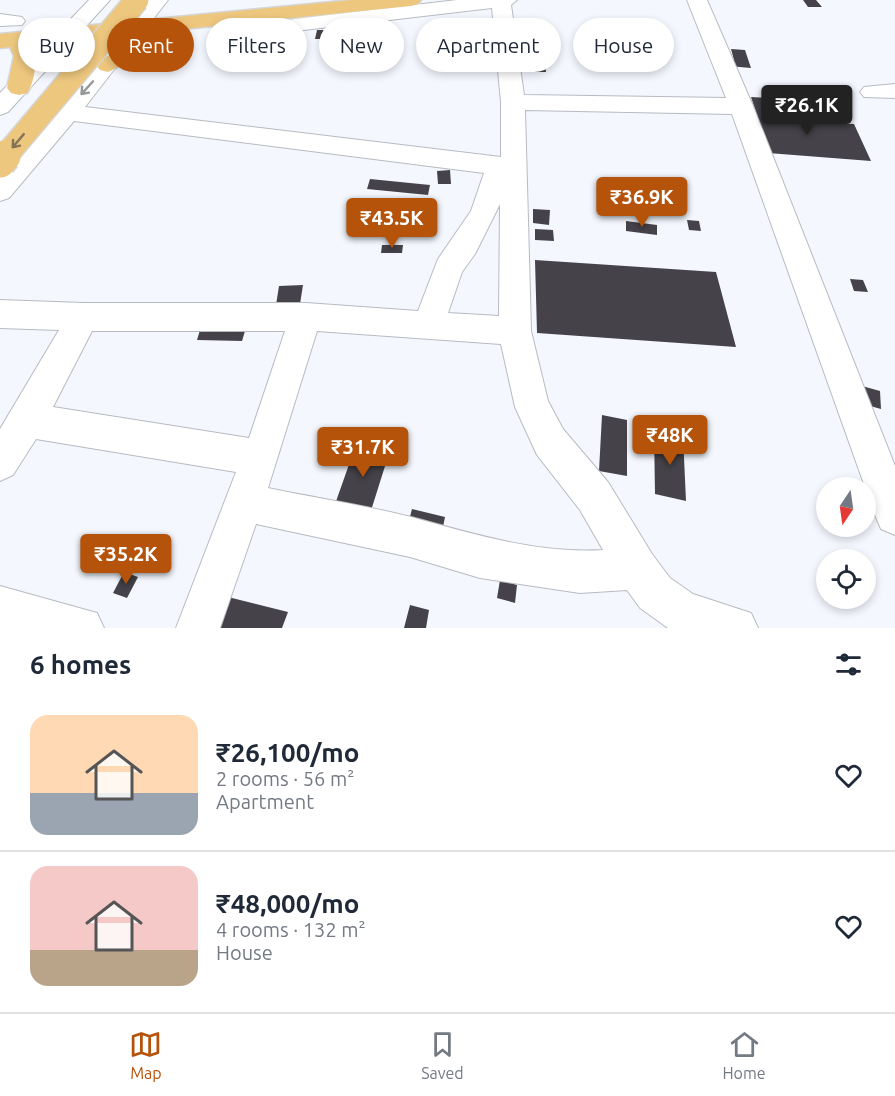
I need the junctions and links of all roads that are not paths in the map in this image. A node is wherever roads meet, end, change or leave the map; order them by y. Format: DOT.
graph roads {
  1 [pos="100,0"];
  2 [pos="118,0"];
  3 [pos="240,0"];
  4 [pos="411,0"];
  5 [pos="507,0"];
  6 [pos="696,0"];
  7 [pos="501,1"];
  8 [pos="212,8"];
  9 [pos="149,12"];
  10 [pos="84,18"];
  11 [pos="193,18"];
  12 [pos="95,21"];
  13 [pos="5,32"];
  14 [pos="107,66"];
  15 [pos="34,72"];
  16 [pos="19,88"];
  17 [pos="513,102"];
  18 [pos="741,106"];
  19 [pos="0,107"];
  20 [pos="66,112"];
  21 [pos="0,134"];
  22 [pos="0,162"];
  23 [pos="505,166"];
  24 [pos="0,191"];
  25 [pos="0,314"];
  26 [pos="306,316"];
  27 [pos="83,317"];
  28 [pos="428,325"];
  29 [pos="515,331"];
  30 [pos="27,420"];
  31 [pos="260,458"];
  32 [pos="0,462"];
  33 [pos="243,502"];
  34 [pos="895,515"];
  35 [pos="637,569"];
  36 [pos="0,607"];
  37 [pos="683,621"];
  38 [pos="82,628"];
  39 [pos="198,628"];
  40 [pos="736,628"];
  1 -- 10 [label="street"];
  2 -- 21 [label="highway"];
  3 -- 8 [label="highway"];
  4 -- 8 [label="highway"];
  5 -- 7 [label="street"];
  6 -- 18 [label="street"];
  7 -- 8 [label="street"];
  7 -- 17 [label="street"];
  8 -- 9 [label="highway"];
  8 -- 11 [label="highway"];
  9 -- 12 [label="highway"];
  9 -- 22 [label="highway, one-way, bridge"];
  13 -- 16 [label="highway"];
  14 -- 20 [label="street, one-way"];
  15 -- 16 [label="street"];
  16 -- 19 [label="street"];
  17 -- 18 [label="street"];
  17 -- 23 [label="street"];
  18 -- 34 [label="street"];
  20 -- 23 [label="street"];
  20 -- 24 [label="street"];
  23 -- 28 [label="street"];
  23 -- 29 [label="street"];
  25 -- 27 [label="street"];
  26 -- 27 [label="street"];
  26 -- 28 [label="street"];
  26 -- 31 [label="street"];
  27 -- 30 [label="street"];
  28 -- 29 [label="street"];
  29 -- 35 [label="street"];
  30 -- 31 [label="street"];
  30 -- 32 [label="street"];
  31 -- 33 [label="street"];
  33 -- 35 [label="street"];
  33 -- 39 [label="street"];
  35 -- 37 [label="street"];
  36 -- 38 [label="street"];
  37 -- 40 [label="street"];
}
